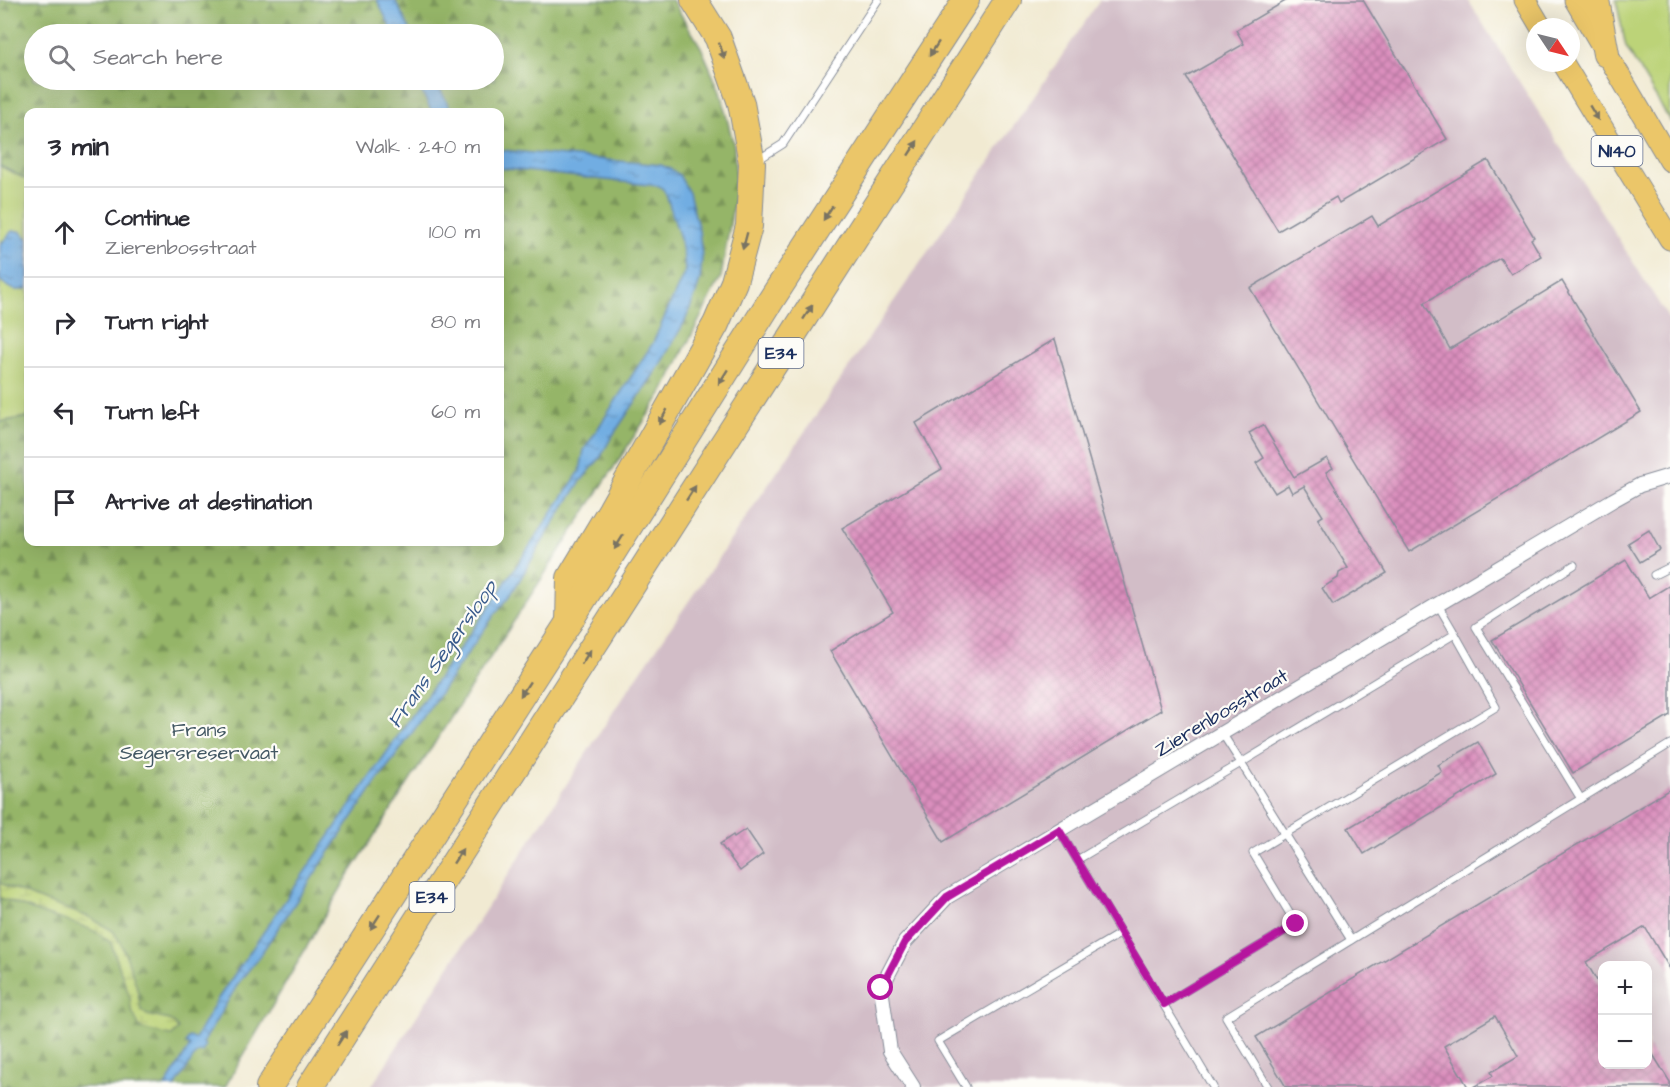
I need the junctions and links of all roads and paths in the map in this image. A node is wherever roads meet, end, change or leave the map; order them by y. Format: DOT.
graph roads {
  1 [pos="694,0"];
  2 [pos="878,0"];
  3 [pos="966,0"];
  4 [pos="1008,0"];
  5 [pos="1525,0"];
  6 [pos="1575,0"];
  7 [pos="1596,0"];
  8 [pos="1536,18"];
  9 [pos="1606,54"];
  10 [pos="1568,72"];
  11 [pos="1670,161"];
  12 [pos="752,163"];
  13 [pos="1670,239"];
  14 [pos="1670,476"];
  15 [pos="1574,565"];
  16 [pos="1670,567"];
  17 [pos="1654,576"];
  18 [pos="1438,605"];
  19 [pos="568,622"];
  20 [pos="1455,634"];
  21 [pos="1222,734"];
  22 [pos="1670,744"];
  23 [pos="1241,763"];
  24 [pos="1581,799"];
  25 [pos="1059,830"];
  26 [pos="1285,834"];
  27 [pos="1077,860"];
  28 [pos="1121,933"];
  29 [pos="1351,940"];
  30 [pos="1164,1004"];
  31 [pos="269,1087"];
  32 [pos="310,1087"];
  33 [pos="913,1087"];
  34 [pos="966,1087"];
  35 [pos="1213,1087"];
  36 [pos="1268,1087"];
  1 -- 12 [label="highway, one-way"];
  2 -- 12 [label="lane"];
  3 -- 19 [label="highway, E34, one-way"];
  32 -- 4 [label="highway, E34, one-way"];
  5 -- 8 [label="main road"];
  6 -- 9 [label="main road, N140"];
  7 -- 9 [label="highway"];
  9 -- 11 [label="main road, N140"];
  10 -- 13 [label="main road, N140, one-way"];
  12 -- 19 [label="highway, one-way"];
  14 -- 18 [label="street, Zierenbosstraat"];
  15 -- 24 [label="lane"];
  16 -- 17 [label="lane"];
  18 -- 20 [label="lane"];
  18 -- 21 [label="street, Zierenbosstraat"];
  19 -- 31 [label="highway, E34, one-way"];
  20 -- 23 [label="lane"];
  20 -- 26 [label="lane"];
  21 -- 23 [label="lane"];
  21 -- 25 [label="street, Zierenbosstraat"];
  22 -- 24 [label="lane"];
  23 -- 26 [label="lane"];
  23 -- 27 [label="lane"];
  24 -- 29 [label="lane"];
  25 -- 27 [label="lane"];
  25 -- 33 [label="street, Zierenbosstraat"];
  26 -- 29 [label="lane"];
  26 -- 30 [label="lane"];
  27 -- 28 [label="lane"];
  28 -- 30 [label="lane"];
  28 -- 34 [label="lane"];
  29 -- 36 [label="lane"];
  30 -- 35 [label="lane"];
}
